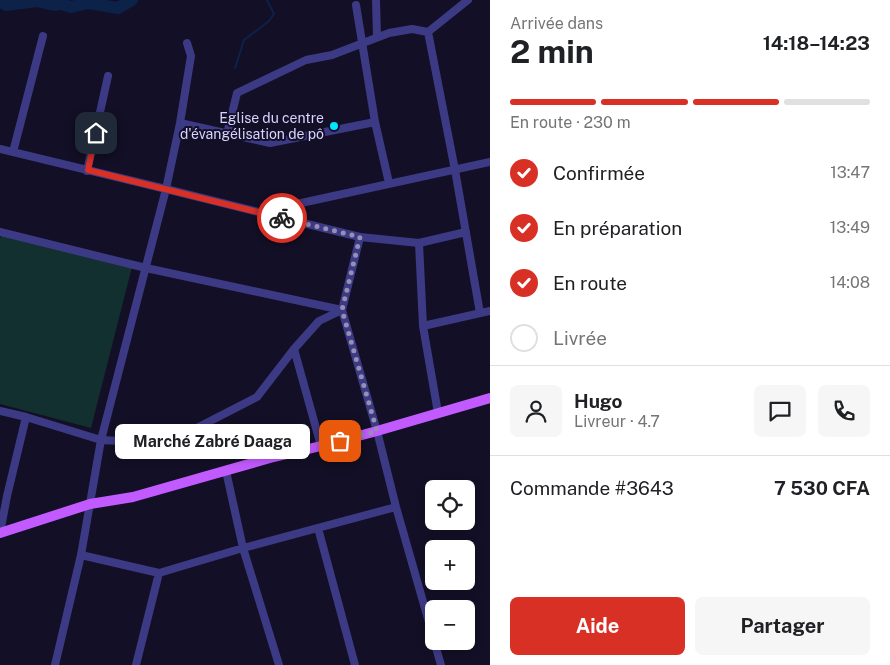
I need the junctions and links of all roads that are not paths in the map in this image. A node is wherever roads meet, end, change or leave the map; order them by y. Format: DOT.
graph roads {
  1 [pos="376,0"];
  2 [pos="468,0"];
  3 [pos="356,5"];
  4 [pos="428,32"];
  5 [pos="43,36"];
  6 [pos="377,37"];
  7 [pos="188,43"];
  8 [pos="362,43"];
  9 [pos="108,76"];
  10 [pos="375,122"];
  11 [pos="180,123"];
  12 [pos="227,134"];
  13 [pos="0,149"];
  14 [pos="13,152"];
  15 [pos="490,162"];
  16 [pos="88,170"];
  17 [pos="455,170"];
  18 [pos="389,184"];
  19 [pos="166,189"];
  20 [pos="258,212"];
  21 [pos="0,232"];
  22 [pos="466,232"];
  23 [pos="360,237"];
  24 [pos="419,243"];
  25 [pos="146,268"];
  26 [pos="342,310"];
  27 [pos="490,310"];
  28 [pos="480,312"];
  29 [pos="423,326"];
  30 [pos="294,349"];
  31 [pos="490,398"];
  32 [pos="0,411"];
  33 [pos="438,413"];
  34 [pos="26,417"];
  35 [pos="377,431"];
  36 [pos="102,440"];
  37 [pos="180,444"];
  38 [pos="321,446"];
  39 [pos="270,458"];
  40 [pos="226,471"];
  41 [pos="3,496"];
  42 [pos="90,504"];
  43 [pos="396,507"];
  44 [pos="318,528"];
  45 [pos="0,533"];
  46 [pos="243,548"];
  47 [pos="81,555"];
  48 [pos="159,573"];
  49 [pos="425,608"];
  50 [pos="437,650"];
  51 [pos="54,665"];
  52 [pos="136,665"];
  53 [pos="280,665"];
  54 [pos="355,665"];
  55 [pos="441,665"];
  1 -- 6 [label="street"];
  2 -- 4 [label="street"];
  3 -- 8 [label="street"];
  4 -- 6 [label="street"];
  4 -- 17 [label="street"];
  5 -- 14 [label="street"];
  6 -- 8 [label="street"];
  7 -- 11 [label="street"];
  8 -- 10 [label="street"];
  8 -- 12 [label="street"];
  9 -- 16 [label="street"];
  10 -- 12 [label="street"];
  10 -- 18 [label="street"];
  11 -- 12 [label="street"];
  11 -- 19 [label="street"];
  13 -- 14 [label="street"];
  14 -- 16 [label="street"];
  15 -- 17 [label="street"];
  16 -- 19 [label="street"];
  17 -- 18 [label="street"];
  17 -- 22 [label="street"];
  18 -- 20 [label="street"];
  19 -- 20 [label="street"];
  19 -- 25 [label="street"];
  20 -- 23 [label="street"];
  21 -- 25 [label="street"];
  22 -- 24 [label="street"];
  22 -- 28 [label="street"];
  23 -- 24 [label="street"];
  23 -- 26 [label="street"];
  24 -- 29 [label="street"];
  25 -- 26 [label="street"];
  25 -- 36 [label="street"];
  26 -- 30 [label="street"];
  26 -- 35 [label="street"];
  27 -- 28 [label="street"];
  28 -- 29 [label="street"];
  29 -- 33 [label="street"];
  30 -- 37 [label="street"];
  30 -- 38 [label="street"];
  31 -- 33 [label="main road"];
  32 -- 34 [label="street"];
  33 -- 35 [label="main road"];
  34 -- 36 [label="street"];
  34 -- 41 [label="street"];
  35 -- 38 [label="main road"];
  35 -- 43 [label="street"];
  36 -- 37 [label="street"];
  36 -- 42 [label="street"];
  37 -- 39 [label="street"];
  38 -- 39 [label="main road"];
  39 -- 40 [label="main road"];
  40 -- 42 [label="main road"];
  40 -- 46 [label="street"];
  41 -- 45 [label="street"];
  42 -- 45 [label="main road"];
  42 -- 47 [label="street"];
  43 -- 44 [label="street"];
  43 -- 49 [label="street"];
  44 -- 46 [label="street"];
  44 -- 54 [label="street"];
  46 -- 48 [label="street"];
  46 -- 53 [label="street"];
  47 -- 48 [label="street"];
  47 -- 51 [label="street"];
  48 -- 52 [label="street"];
  50 -- 55 [label="street"];
}
